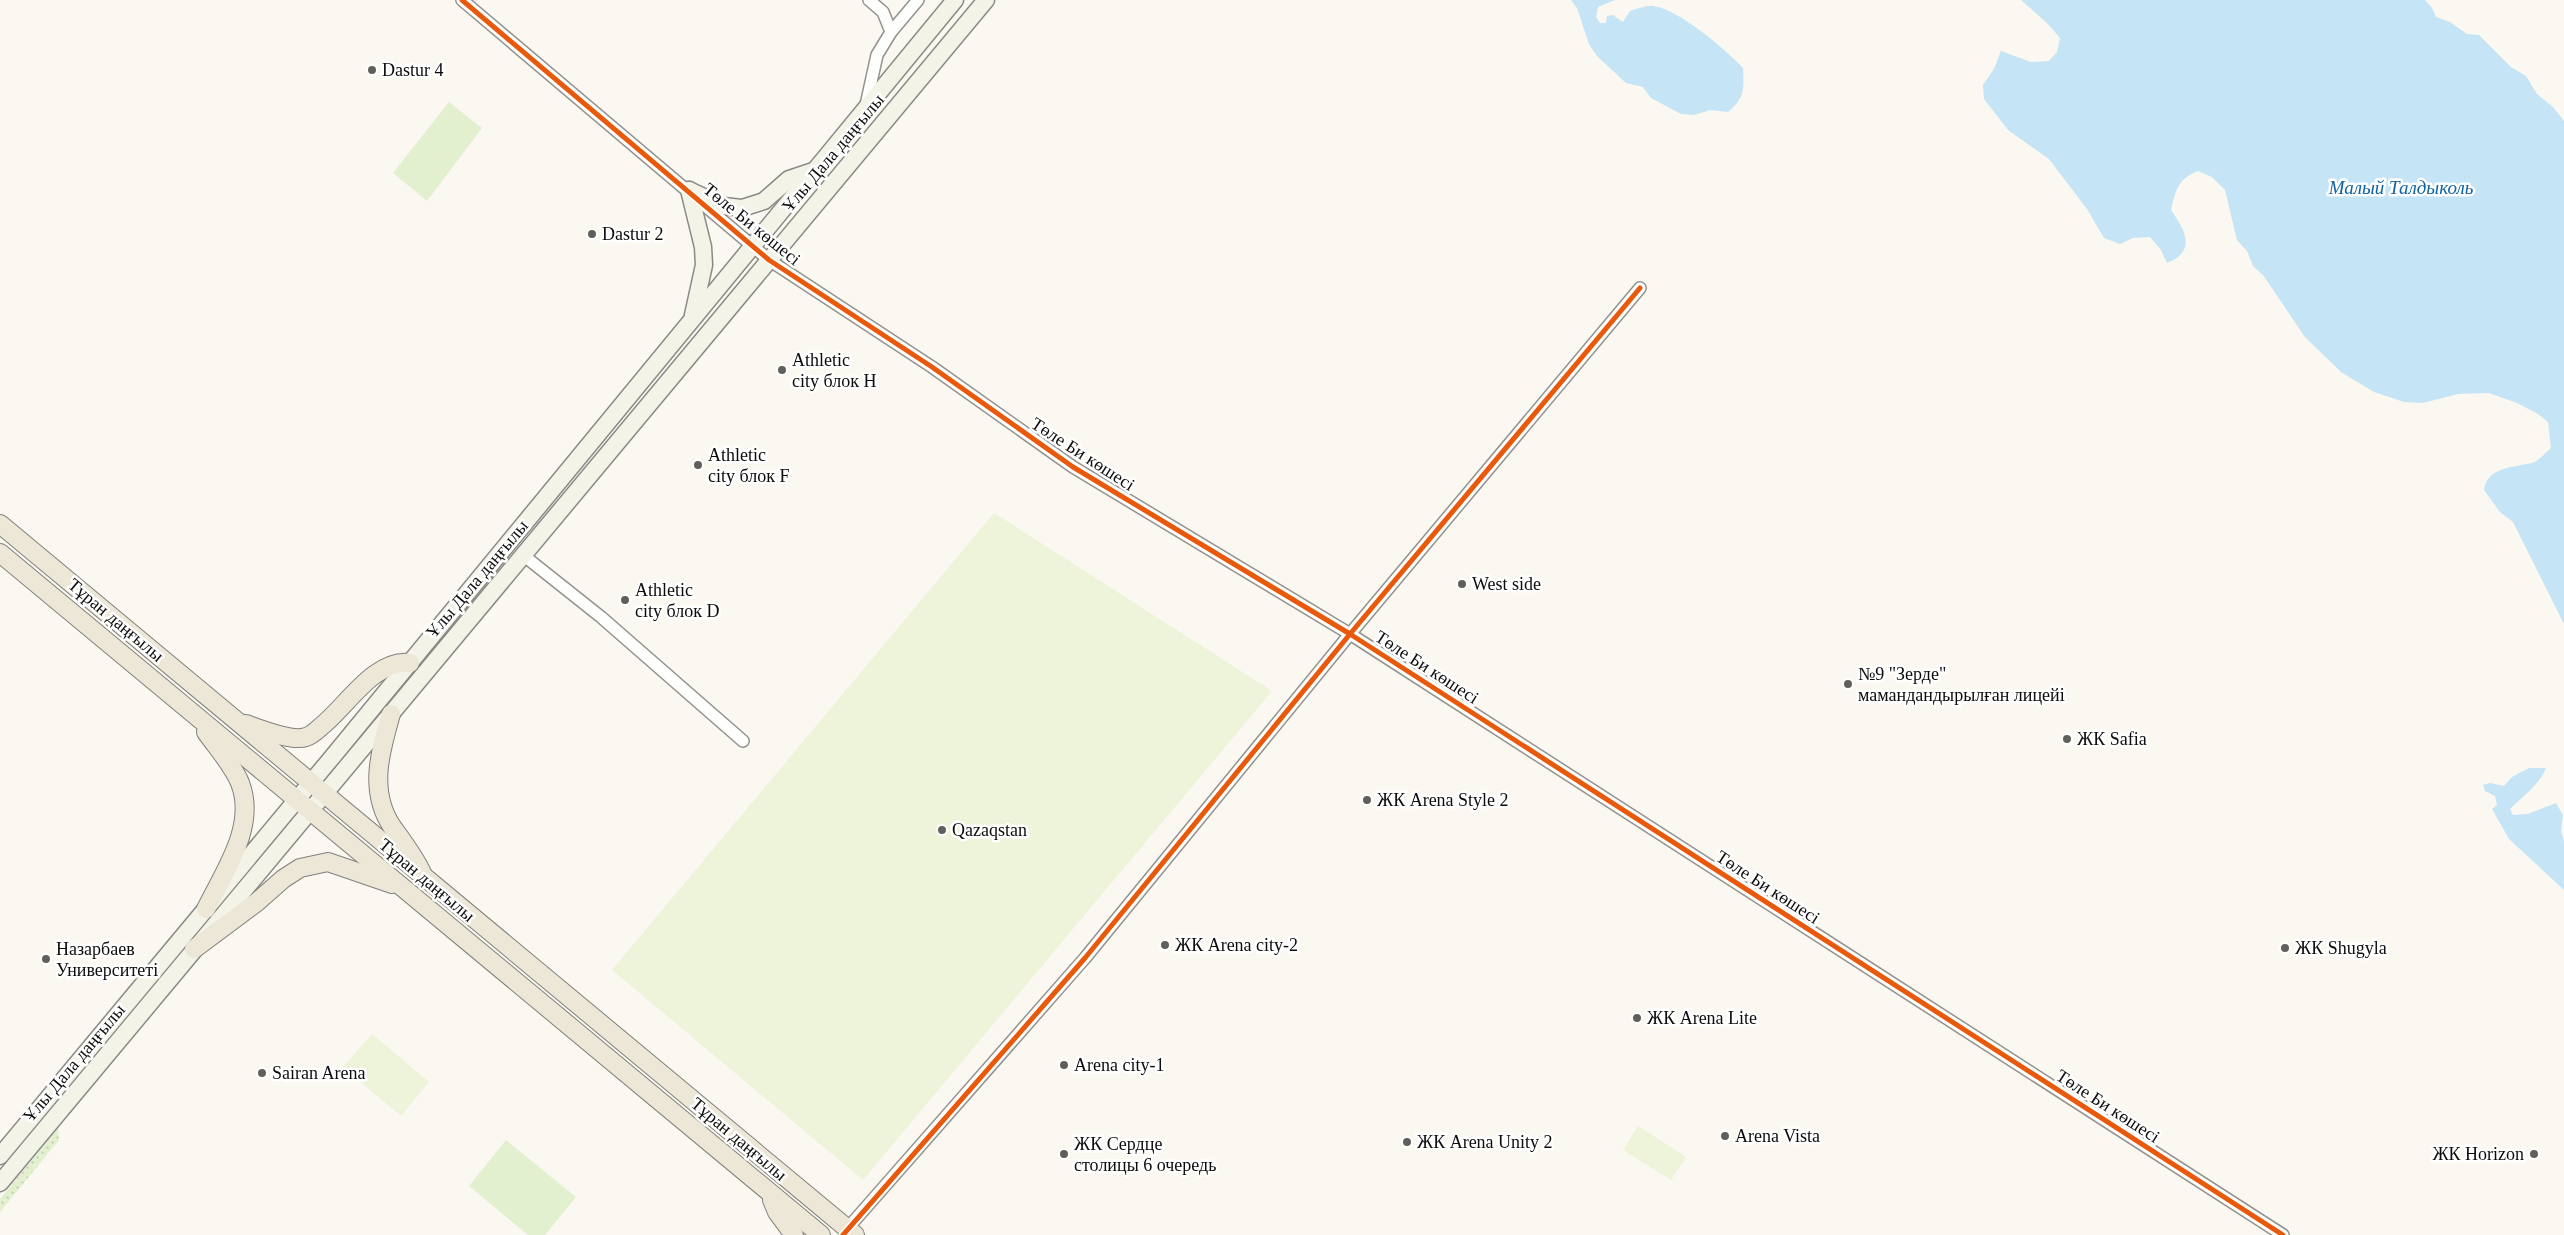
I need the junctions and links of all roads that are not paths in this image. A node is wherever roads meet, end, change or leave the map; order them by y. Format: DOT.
graph roads {
  1 [pos="462,0"];
  2 [pos="869,0"];
  3 [pos="918,0"];
  4 [pos="955,0"];
  5 [pos="986,0"];
  6 [pos="891,32"];
  7 [pos="865,109"];
  8 [pos="813,171"];
  9 [pos="689,190"];
  10 [pos="753,246"];
  11 [pos="769,260"];
  12 [pos="1640,288"];
  13 [pos="692,320"];
  14 [pos="0,524"];
  15 [pos="0,553"];
  16 [pos="524,555"];
  17 [pos="1350,634"];
  18 [pos="410,663"];
  19 [pos="191,711"];
  20 [pos="391,714"];
  21 [pos="241,723"];
  22 [pos="743,741"];
  23 [pos="317,789"];
  24 [pos="304,804"];
  25 [pos="425,878"];
  26 [pos="403,887"];
  27 [pos="206,909"];
  28 [pos="194,949"];
  29 [pos="0,1156"];
  30 [pos="0,1183"];
  31 [pos="769,1193"];
  32 [pos="848,1233"];
  33 [pos="794,1235"];
  34 [pos="821,1235"];
  35 [pos="2283,1235"];
  1 -- 9 [label="street, Төле Би көшесі"];
  2 -- 6 [label="street"];
  3 -- 6 [label="street"];
  4 -- 7 [label="street, Ұлы Дала даңғылы"];
  5 -- 11 [label="street, Ұлы Дала даңғылы"];
  6 -- 7 [label="street"];
  7 -- 8 [label="street, Ұлы Дала даңғылы"];
  8 -- 9 [label="street"];
  8 -- 10 [label="street, Ұлы Дала даңғылы"];
  9 -- 10 [label="street, Төле Би көшесі"];
  9 -- 13 [label="street"];
  10 -- 11 [label="street, Төле Би көшесі"];
  10 -- 13 [label="street, Ұлы Дала даңғылы"];
  11 -- 16 [label="street, Ұлы Дала даңғылы"];
  11 -- 17 [label="street, Төле Би көшесі"];
  12 -- 17 [label="street"];
  13 -- 18 [label="street, Ұлы Дала даңғылы"];
  14 -- 21 [label="main road, Тұран даңғылы"];
  15 -- 19 [label="main road, Тұран даңғылы"];
  16 -- 20 [label="street, Ұлы Дала даңғылы"];
  16 -- 22 [label="street"];
  17 -- 32 [label="street"];
  17 -- 35 [label="street, Төле Би көшесі"];
  18 -- 21 [label="main road"];
  18 -- 23 [label="street, Ұлы Дала даңғылы"];
  19 -- 24 [label="main road, Тұран даңғылы"];
  19 -- 27 [label="main road"];
  20 -- 23 [label="street, Ұлы Дала даңғылы"];
  20 -- 25 [label="main road"];
  21 -- 23 [label="main road, Тұран даңғылы"];
  23 -- 24 [label="street, Ұлы Дала даңғылы"];
  23 -- 25 [label="main road, Тұран даңғылы"];
  24 -- 26 [label="main road, Тұран даңғылы"];
  24 -- 27 [label="street, Ұлы Дала даңғылы"];
  24 -- 28 [label="street, Ұлы Дала даңғылы"];
  25 -- 32 [label="main road, Тұран даңғылы"];
  26 -- 28 [label="main road"];
  26 -- 31 [label="main road, Тұран даңғылы"];
  27 -- 29 [label="street, Ұлы Дала даңғылы"];
  28 -- 30 [label="street, Ұлы Дала даңғылы"];
  31 -- 33 [label="main road"];
  31 -- 34 [label="main road, Тұран даңғылы"];
}
